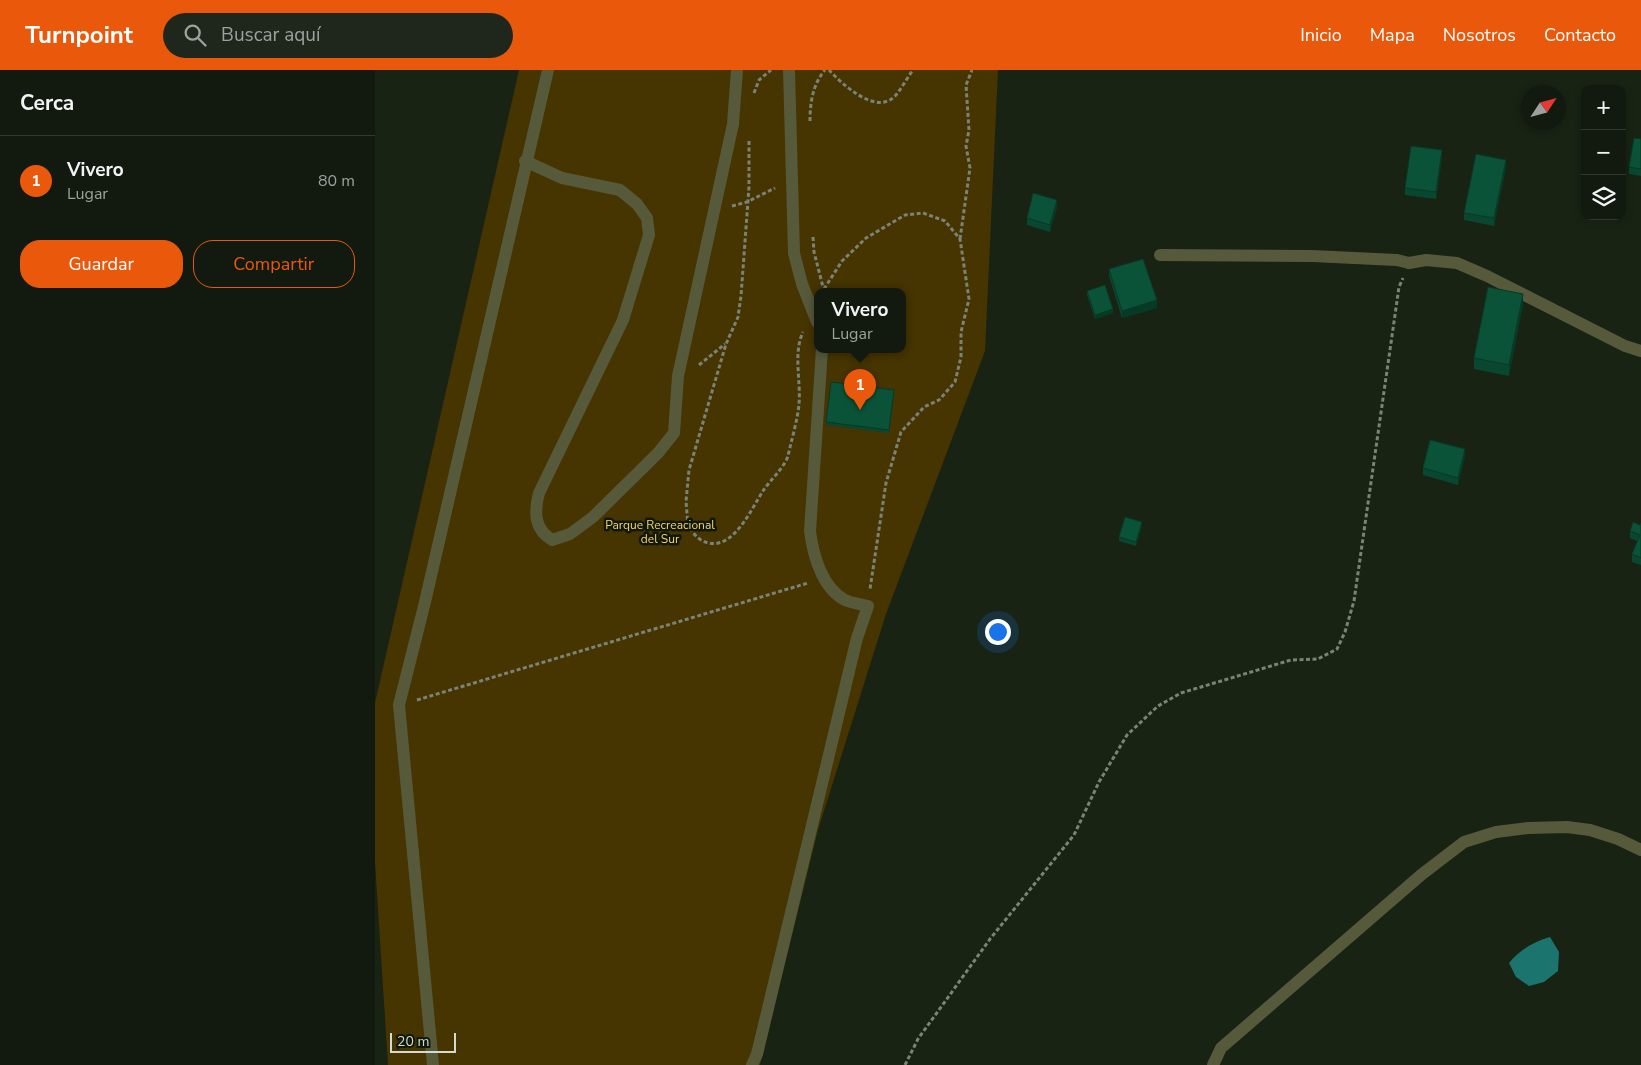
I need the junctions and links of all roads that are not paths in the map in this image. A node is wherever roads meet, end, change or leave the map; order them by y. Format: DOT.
graph roads {
  1 [pos="548,70"];
  2 [pos="737,70"];
  3 [pos="789,70"];
  4 [pos="525,161"];
  5 [pos="1160,255"];
  6 [pos="814,312"];
  7 [pos="1641,351"];
  8 [pos="822,353"];
  9 [pos="1641,850"];
  10 [pos="433,1065"];
  11 [pos="753,1065"];
  12 [pos="1213,1065"];
  1 -- 4 [label="street"];
  2 -- 4 [label="street"];
  3 -- 6 [label="street"];
  4 -- 10 [label="street"];
  5 -- 7 [label="street"];
  8 -- 11 [label="street"];
  9 -- 12 [label="street"];
}
